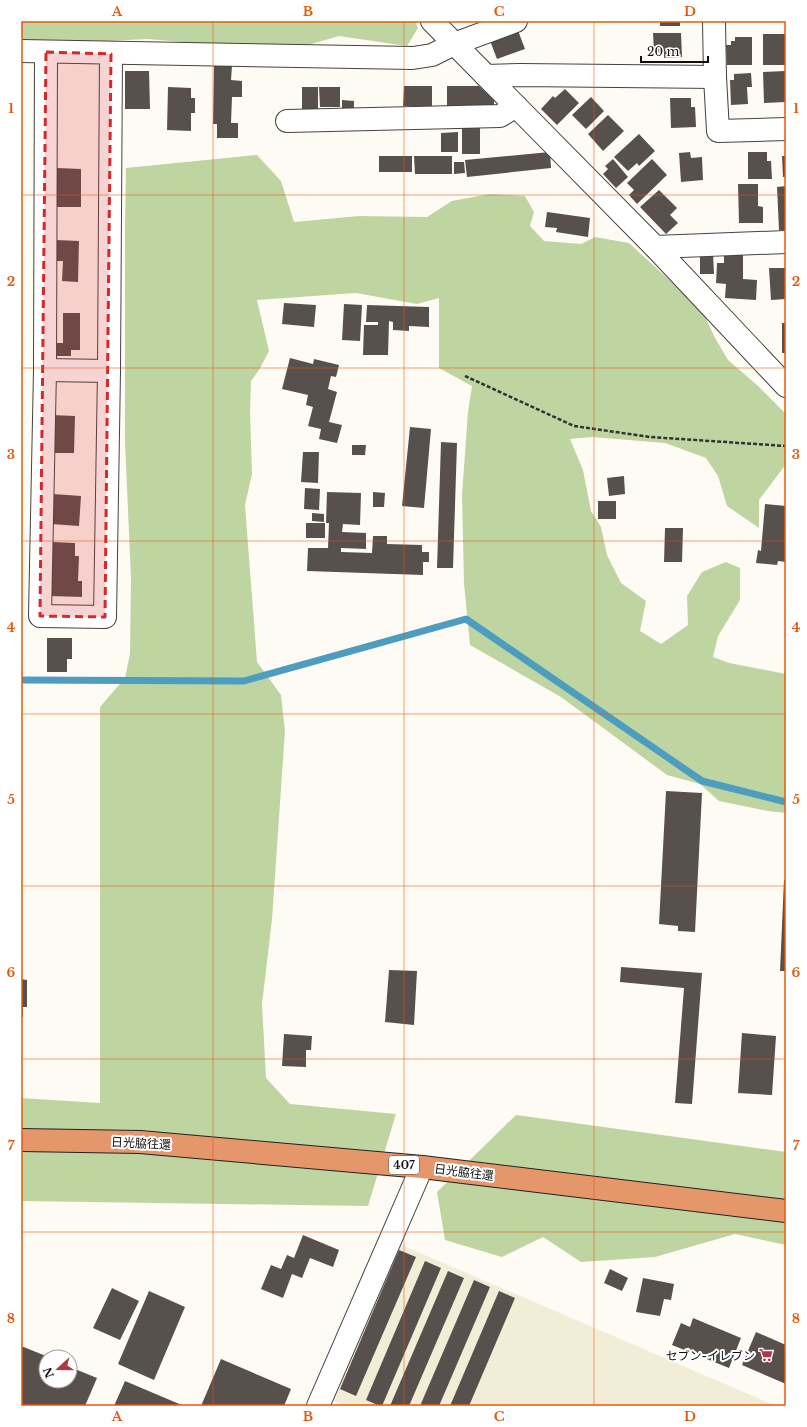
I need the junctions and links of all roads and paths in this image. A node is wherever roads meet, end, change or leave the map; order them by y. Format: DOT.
graph roads {
  1 [pos="432,21"];
  2 [pos="516,21"];
  3 [pos="714,21"];
  4 [pos="485,26"];
  5 [pos="454,44"];
  6 [pos="21,51"];
  7 [pos="46,52"];
  8 [pos="111,54"];
  9 [pos="486,76"];
  10 [pos="715,77"];
  11 [pos="516,106"];
  12 [pos="287,121"];
  13 [pos="786,129"];
  14 [pos="786,242"];
  15 [pos="655,247"];
  16 [pos="45,370"];
  17 [pos="109,371"];
  18 [pos="465,376"];
  19 [pos="786,386"];
  20 [pos="786,446"];
  21 [pos="21,1140"];
  22 [pos="422,1167"];
  23 [pos="786,1211"];
  24 [pos="318,1406"];
  1 -- 5 [label="street"];
  2 -- 4 [label="street"];
  3 -- 10 [label="street"];
  4 -- 5 [label="street"];
  5 -- 8 [label="street"];
  5 -- 9 [label="street"];
  6 -- 7 [label="street"];
  7 -- 8 [label="street"];
  7 -- 16 [label="street"];
  8 -- 17 [label="street"];
  9 -- 10 [label="street"];
  9 -- 11 [label="street"];
  10 -- 13 [label="street"];
  11 -- 12 [label="street"];
  11 -- 15 [label="street"];
  14 -- 15 [label="street"];
  15 -- 19 [label="street"];
  16 -- 17 [label="street"];
  16 -- 17 [label="street"];
  18 -- 20 [label="path"];
  21 -- 22 [label="highway, 日光脇往還 / 407"];
  22 -- 23 [label="highway, 日光脇往還 / 407"];
  22 -- 24 [label="street"];
}
